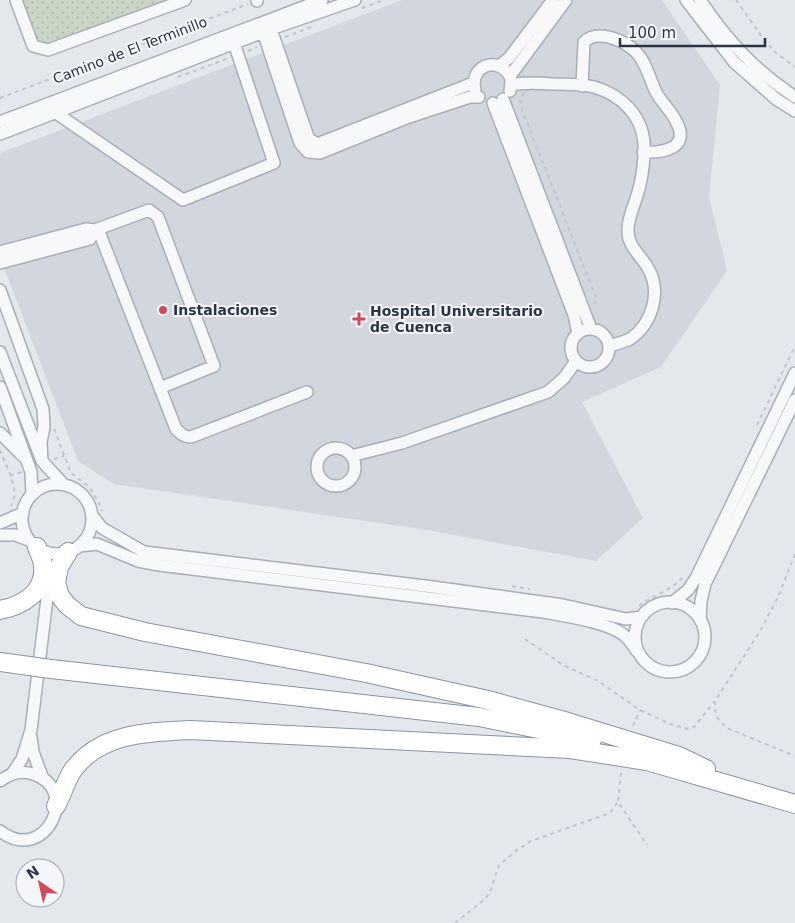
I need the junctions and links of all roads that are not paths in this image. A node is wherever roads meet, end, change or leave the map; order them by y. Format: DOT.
graph roads {
  1 [pos="16,0"];
  2 [pos="185,0"];
  3 [pos="322,0"];
  4 [pos="553,0"];
  5 [pos="566,0"];
  6 [pos="686,0"];
  7 [pos="700,0"];
  8 [pos="356,5"];
  9 [pos="267,31"];
  10 [pos="271,42"];
  11 [pos="234,43"];
  12 [pos="499,66"];
  13 [pos="510,81"];
  14 [pos="473,83"];
  15 [pos="582,86"];
  16 [pos="479,97"];
  17 [pos="795,97"];
  18 [pos="498,101"];
  19 [pos="795,111"];
  20 [pos="56,113"];
  21 [pos="0,122"];
  22 [pos="0,134"];
  23 [pos="643,152"];
  24 [pos="96,229"];
  25 [pos="0,252"];
  26 [pos="0,263"];
  27 [pos="0,290"];
  28 [pos="591,329"];
  29 [pos="578,334"];
  30 [pos="608,346"];
  31 [pos="0,352"];
  32 [pos="576,361"];
  33 [pos="795,373"];
  34 [pos="0,387"];
  35 [pos="160,388"];
  36 [pos="307,392"];
  37 [pos="795,400"];
  38 [pos="0,433"];
  39 [pos="351,456"];
  40 [pos="42,461"];
  41 [pos="28,463"];
  42 [pos="63,484"];
  43 [pos="32,494"];
  44 [pos="23,513"];
  45 [pos="92,517"];
  46 [pos="0,523"];
  47 [pos="0,535"];
  48 [pos="36,546"];
  49 [pos="69,551"];
  50 [pos="50,577"];
  51 [pos="672,603"];
  52 [pos="0,610"];
  53 [pos="638,613"];
  54 [pos="700,620"];
  55 [pos="637,651"];
  56 [pos="0,662"];
  57 [pos="31,730"];
  58 [pos="12,774"];
  59 [pos="715,777"];
  60 [pos="43,779"];
  61 [pos="0,781"];
  62 [pos="750,788"];
  63 [pos="772,796"];
  64 [pos="795,804"];
  65 [pos="56,806"];
  66 [pos="0,831"];
  1 -- 2 [label="street"];
  3 -- 21 [label="street"];
  4 -- 12 [label="street"];
  5 -- 13 [label="street"];
  6 -- 19 [label="street"];
  7 -- 17 [label="street"];
  8 -- 9 [label="street"];
  9 -- 10 [label="street"];
  9 -- 11 [label="street"];
  10 -- 14 [label="street"];
  10 -- 16 [label="street"];
  11 -- 20 [label="street"];
  11 -- 20 [label="street"];
  12 -- 13 [label="street"];
  12 -- 14 [label="street"];
  13 -- 15 [label="street"];
  13 -- 18 [label="street"];
  14 -- 16 [label="street"];
  15 -- 23 [label="street"];
  15 -- 23 [label="street"];
  16 -- 18 [label="street"];
  18 -- 28 [label="street"];
  18 -- 29 [label="street"];
  20 -- 22 [label="street"];
  23 -- 30 [label="street"];
  24 -- 25 [label="street"];
  24 -- 26 [label="street"];
  24 -- 35 [label="street"];
  24 -- 35 [label="street"];
  27 -- 40 [label="street"];
  28 -- 29 [label="street"];
  28 -- 30 [label="street"];
  29 -- 32 [label="street"];
  30 -- 32 [label="street"];
  31 -- 40 [label="street"];
  32 -- 39 [label="street"];
  33 -- 51 [label="street"];
  34 -- 41 [label="street"];
  35 -- 36 [label="street"];
  37 -- 54 [label="street"];
  38 -- 41 [label="street"];
  40 -- 42 [label="street"];
  41 -- 43 [label="street"];
  42 -- 43 [label="street"];
  42 -- 45 [label="street"];
  43 -- 44 [label="street"];
  44 -- 46 [label="street"];
  44 -- 48 [label="street"];
  45 -- 49 [label="street"];
  45 -- 53 [label="street"];
  47 -- 48 [label="street"];
  48 -- 49 [label="street"];
  48 -- 50 [label="street"];
  48 -- 52 [label="highway"];
  49 -- 50 [label="street"];
  49 -- 55 [label="street"];
  49 -- 59 [label="highway"];
  50 -- 57 [label="street"];
  51 -- 53 [label="street"];
  51 -- 54 [label="street"];
  53 -- 55 [label="street"];
  54 -- 55 [label="street"];
  56 -- 62 [label="highway, bridge"];
  57 -- 58 [label="street"];
  57 -- 60 [label="street"];
  58 -- 60 [label="street"];
  58 -- 61 [label="street"];
  59 -- 62 [label="highway"];
  59 -- 63 [label="highway"];
  59 -- 65 [label="highway"];
  60 -- 65 [label="street"];
  62 -- 63 [label="highway"];
  63 -- 64 [label="highway"];
  65 -- 66 [label="street"];
}
